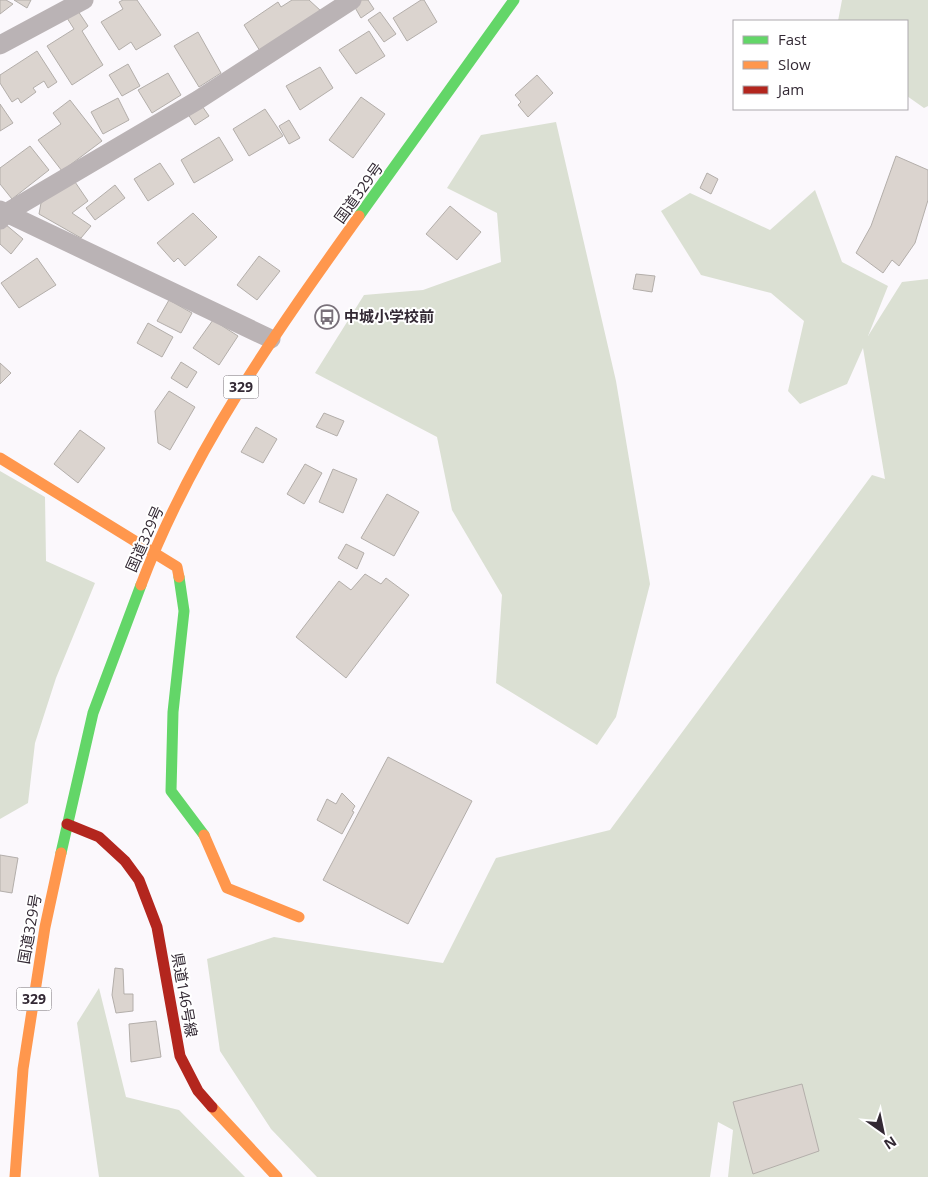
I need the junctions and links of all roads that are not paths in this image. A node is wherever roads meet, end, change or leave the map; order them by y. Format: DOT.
graph roads {
  1 [pos="84,0"];
  2 [pos="352,0"];
  3 [pos="514,0"];
  4 [pos="0,45"];
  5 [pos="2,215"];
  6 [pos="271,339"];
  7 [pos="0,458"];
  8 [pos="154,551"];
  9 [pos="67,824"];
  10 [pos="299,917"];
  11 [pos="15,1177"];
  12 [pos="277,1177"];
  1 -- 4 [label="street"];
  2 -- 5 [label="street"];
  3 -- 6 [label="main road, 国道329号 / 329"];
  5 -- 6 [label="street"];
  6 -- 8 [label="main road, 国道329号 / 329"];
  7 -- 8 [label="main road"];
  8 -- 9 [label="main road, 国道329号 / 329"];
  8 -- 10 [label="main road"];
  9 -- 11 [label="main road, 国道329号 / 329"];
  9 -- 12 [label="main road, 県道146号線"];
}
